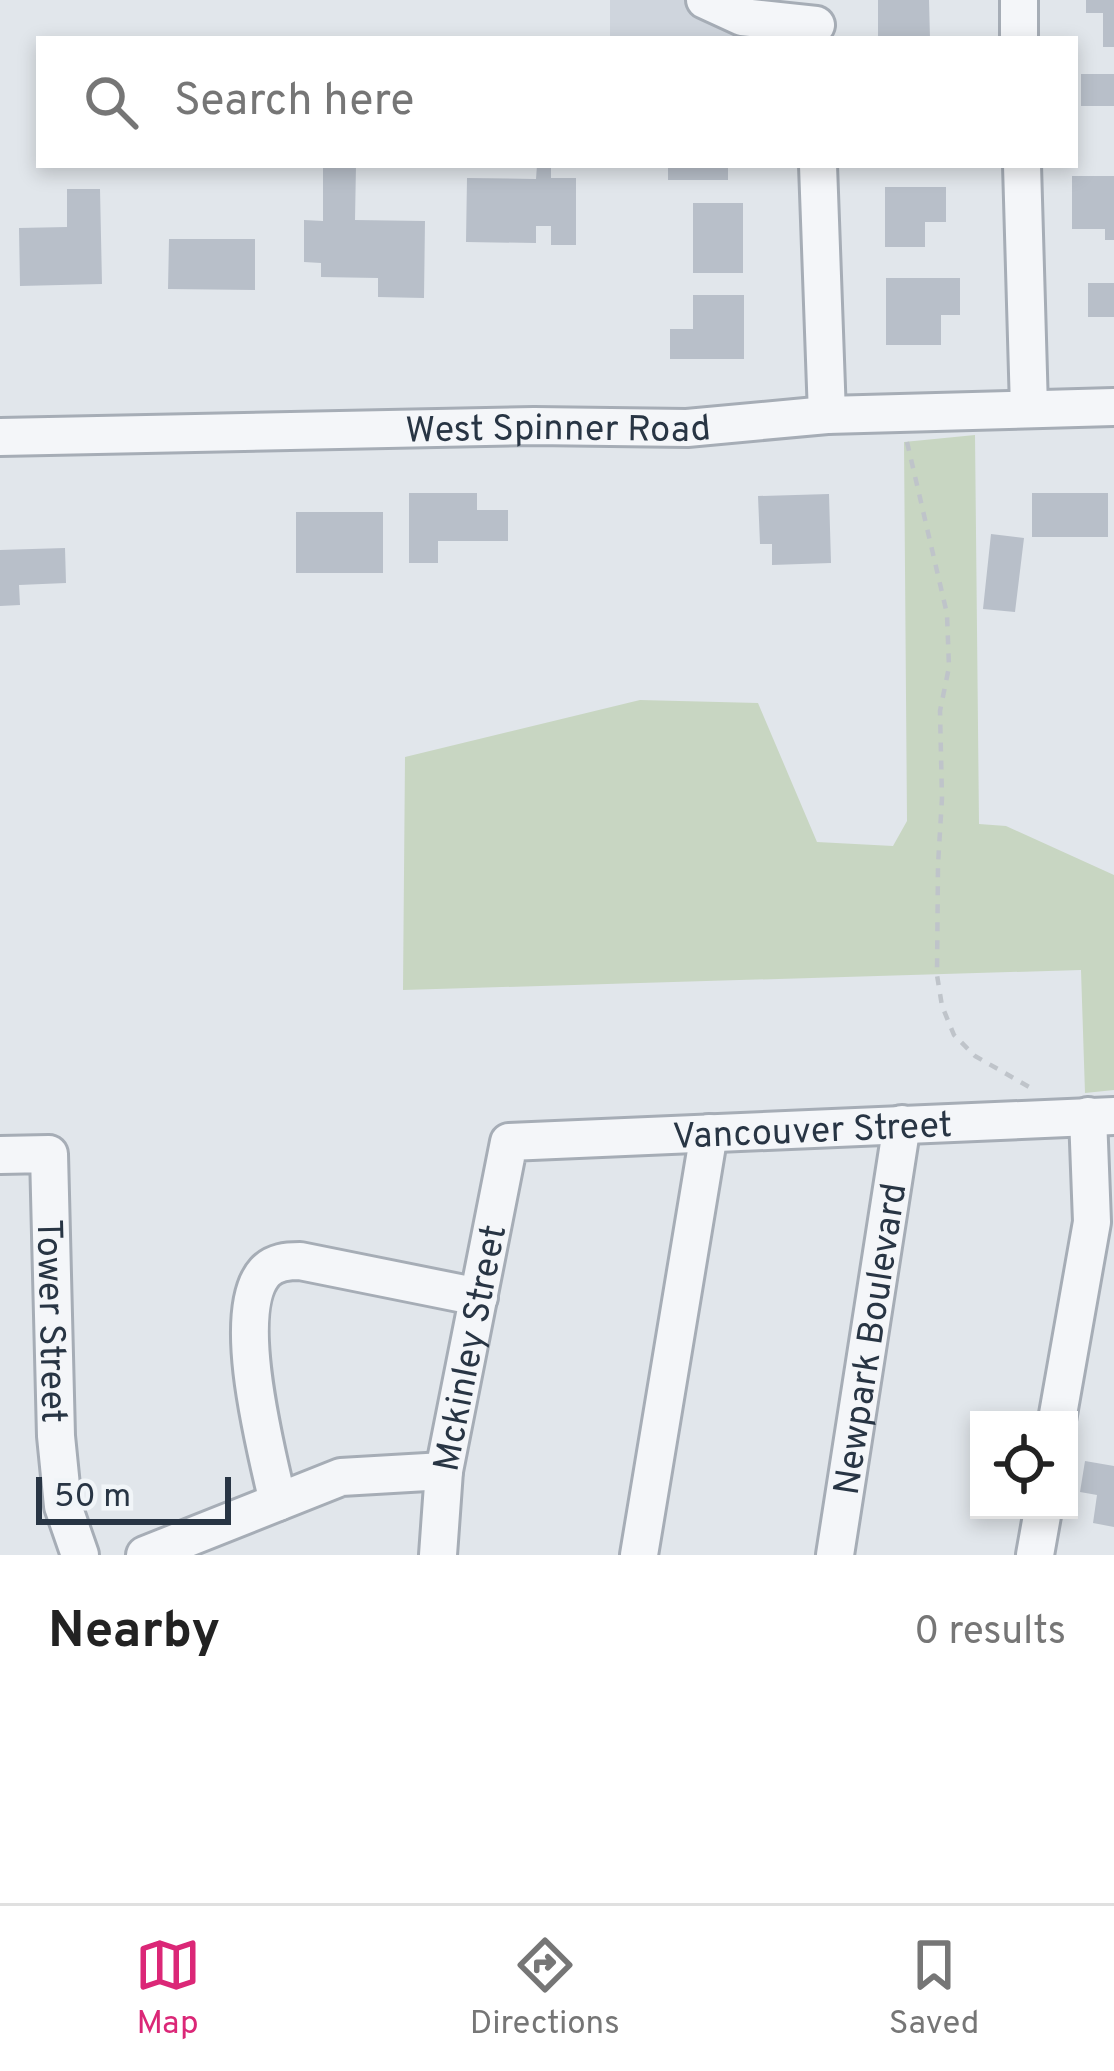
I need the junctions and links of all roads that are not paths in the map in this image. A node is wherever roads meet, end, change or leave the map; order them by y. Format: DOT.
graph roads {
  1 [pos="705,0"];
  2 [pos="1018,0"];
  3 [pos="816,21"];
  4 [pos="1019,36"];
  5 [pos="818,168"];
  6 [pos="1022,168"];
  7 [pos="1114,407"];
  8 [pos="1029,408"];
  9 [pos="827,415"];
  10 [pos="0,437"];
  11 [pos="1101,1116"];
  12 [pos="902,1124"];
  13 [pos="709,1133"];
  14 [pos="508,1142"];
  15 [pos="0,1155"];
  16 [pos="478,1297"];
  17 [pos="1059,1411"];
  18 [pos="444,1471"];
  19 [pos="278,1502"];
  20 [pos="1041,1519"];
  21 [pos="80,1555"];
  22 [pos="145,1555"];
  23 [pos="437,1555"];
  24 [pos="639,1555"];
  25 [pos="835,1555"];
  26 [pos="1035,1555"];
  1 -- 3 [label="street"];
  2 -- 4 [label="street"];
  5 -- 9 [label="street"];
  6 -- 8 [label="street"];
  7 -- 8 [label="street, West Spinner Road"];
  8 -- 9 [label="street, West Spinner Road"];
  9 -- 10 [label="street, West Spinner Road"];
  11 -- 12 [label="street, Vancouver Street"];
  11 -- 17 [label="street"];
  12 -- 13 [label="street, Vancouver Street"];
  12 -- 25 [label="street, Newpark Boulevard"];
  13 -- 14 [label="street, Vancouver Street"];
  13 -- 24 [label="street"];
  14 -- 16 [label="street, Mckinley Street"];
  15 -- 21 [label="street, Tower Street"];
  16 -- 18 [label="street, Mckinley Street"];
  16 -- 19 [label="street"];
  18 -- 19 [label="street"];
  18 -- 23 [label="street, Mckinley Street"];
  19 -- 22 [label="street"];
  20 -- 26 [label="street"];
}
